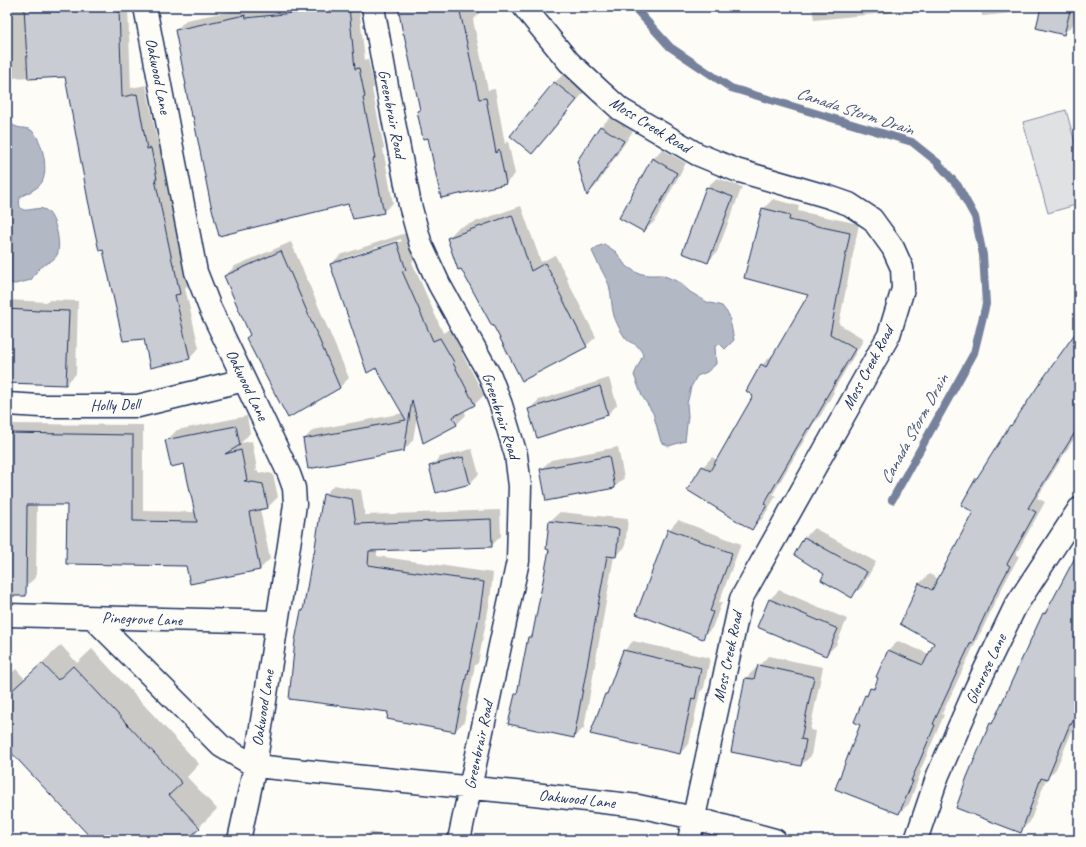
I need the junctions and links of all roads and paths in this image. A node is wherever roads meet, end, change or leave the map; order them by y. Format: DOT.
graph roads {
  1 [pos="145,7"];
  2 [pos="372,7"];
  3 [pos="524,7"];
  4 [pos="244,380"];
  5 [pos="7,404"];
  6 [pos="1079,509"];
  7 [pos="7,615"];
  8 [pos="93,618"];
  9 [pos="276,622"];
  10 [pos="255,766"];
  11 [pos="470,788"];
  12 [pos="694,818"];
  13 [pos="239,840"];
  14 [pos="459,840"];
  15 [pos="689,840"];
  16 [pos="776,840"];
  17 [pos="916,840"];
  1 -- 4 [label="street, Oakwood Lane"];
  2 -- 11 [label="street, Greenbrair Road"];
  3 -- 12 [label="street, Moss Creek Road"];
  4 -- 5 [label="street, Holly Dell"];
  4 -- 9 [label="street, Oakwood Lane"];
  6 -- 17 [label="street, Glenrose Lane"];
  7 -- 8 [label="street, Pinegrove Lane"];
  8 -- 9 [label="street, Pinegrove Lane"];
  8 -- 10 [label="street"];
  9 -- 10 [label="street, Oakwood Lane"];
  10 -- 11 [label="street, Oakwood Lane"];
  10 -- 13 [label="street, Oakwood Lane"];
  11 -- 12 [label="street, Oakwood Lane"];
  11 -- 14 [label="street, Greenbrair Road"];
  12 -- 15 [label="street, Moss Creek Road"];
  12 -- 16 [label="street, Oakwood Lane"];
}
